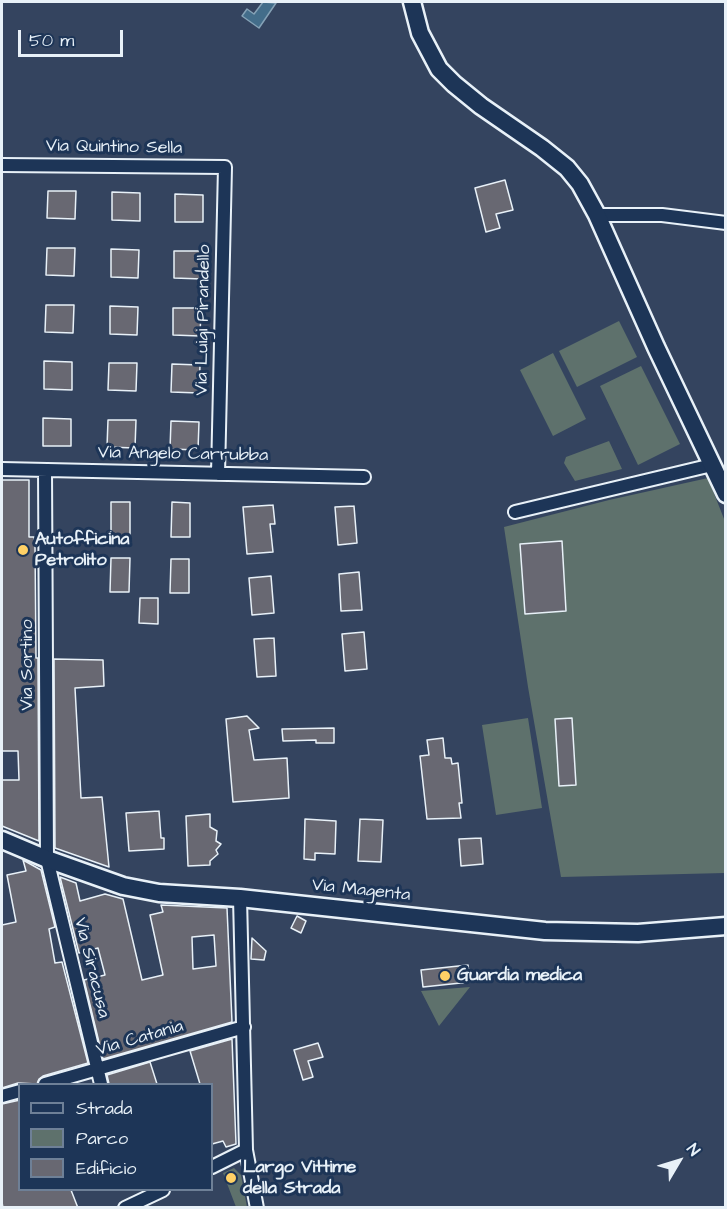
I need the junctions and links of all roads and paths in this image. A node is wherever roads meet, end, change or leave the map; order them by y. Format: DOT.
graph roads {
  1 [pos="412,2"];
  2 [pos="2,165"];
  3 [pos="225,167"];
  4 [pos="597,215"];
  5 [pos="726,223"];
  6 [pos="712,465"];
  7 [pos="2,469"];
  8 [pos="45,470"];
  9 [pos="218,474"];
  10 [pos="364,477"];
  11 [pos="725,488"];
  12 [pos="516,512"];
  13 [pos="2,840"];
  14 [pos="47,859"];
  15 [pos="240,898"];
  16 [pos="726,926"];
  17 [pos="244,1028"];
  18 [pos="98,1071"];
  19 [pos="49,1083"];
  20 [pos="101,1083"];
  21 [pos="18,1092"];
  22 [pos="2,1096"];
  23 [pos="246,1150"];
  24 [pos="213,1166"];
  25 [pos="161,1191"];
  26 [pos="129,1205"];
  27 [pos="257,1208"];
  1 -- 4 [label="street"];
  2 -- 3 [label="street, Via Quintino Sella"];
  3 -- 9 [label="street, Via Luigi Pirandello"];
  4 -- 5 [label="street"];
  4 -- 6 [label="street"];
  6 -- 11 [label="street"];
  6 -- 12 [label="street"];
  7 -- 8 [label="street, Via Angelo Carrubba"];
  8 -- 9 [label="street, Via Angelo Carrubba"];
  8 -- 14 [label="street, Via Sortino"];
  9 -- 10 [label="street, Via Angelo Carrubba"];
  13 -- 14 [label="street, Via Magenta"];
  14 -- 15 [label="street, Via Magenta"];
  14 -- 18 [label="street, Via Siracusa"];
  15 -- 16 [label="street, Via Magenta"];
  15 -- 17 [label="street"];
  17 -- 18 [label="street, Via Catania"];
  17 -- 23 [label="street"];
  18 -- 19 [label="street, Via Catania"];
  18 -- 20 [label="street, Via Siracusa"];
  21 -- 22 [label="street"];
  23 -- 24 [label="street"];
  23 -- 27 [label="street"];
  25 -- 26 [label="street"];
}
